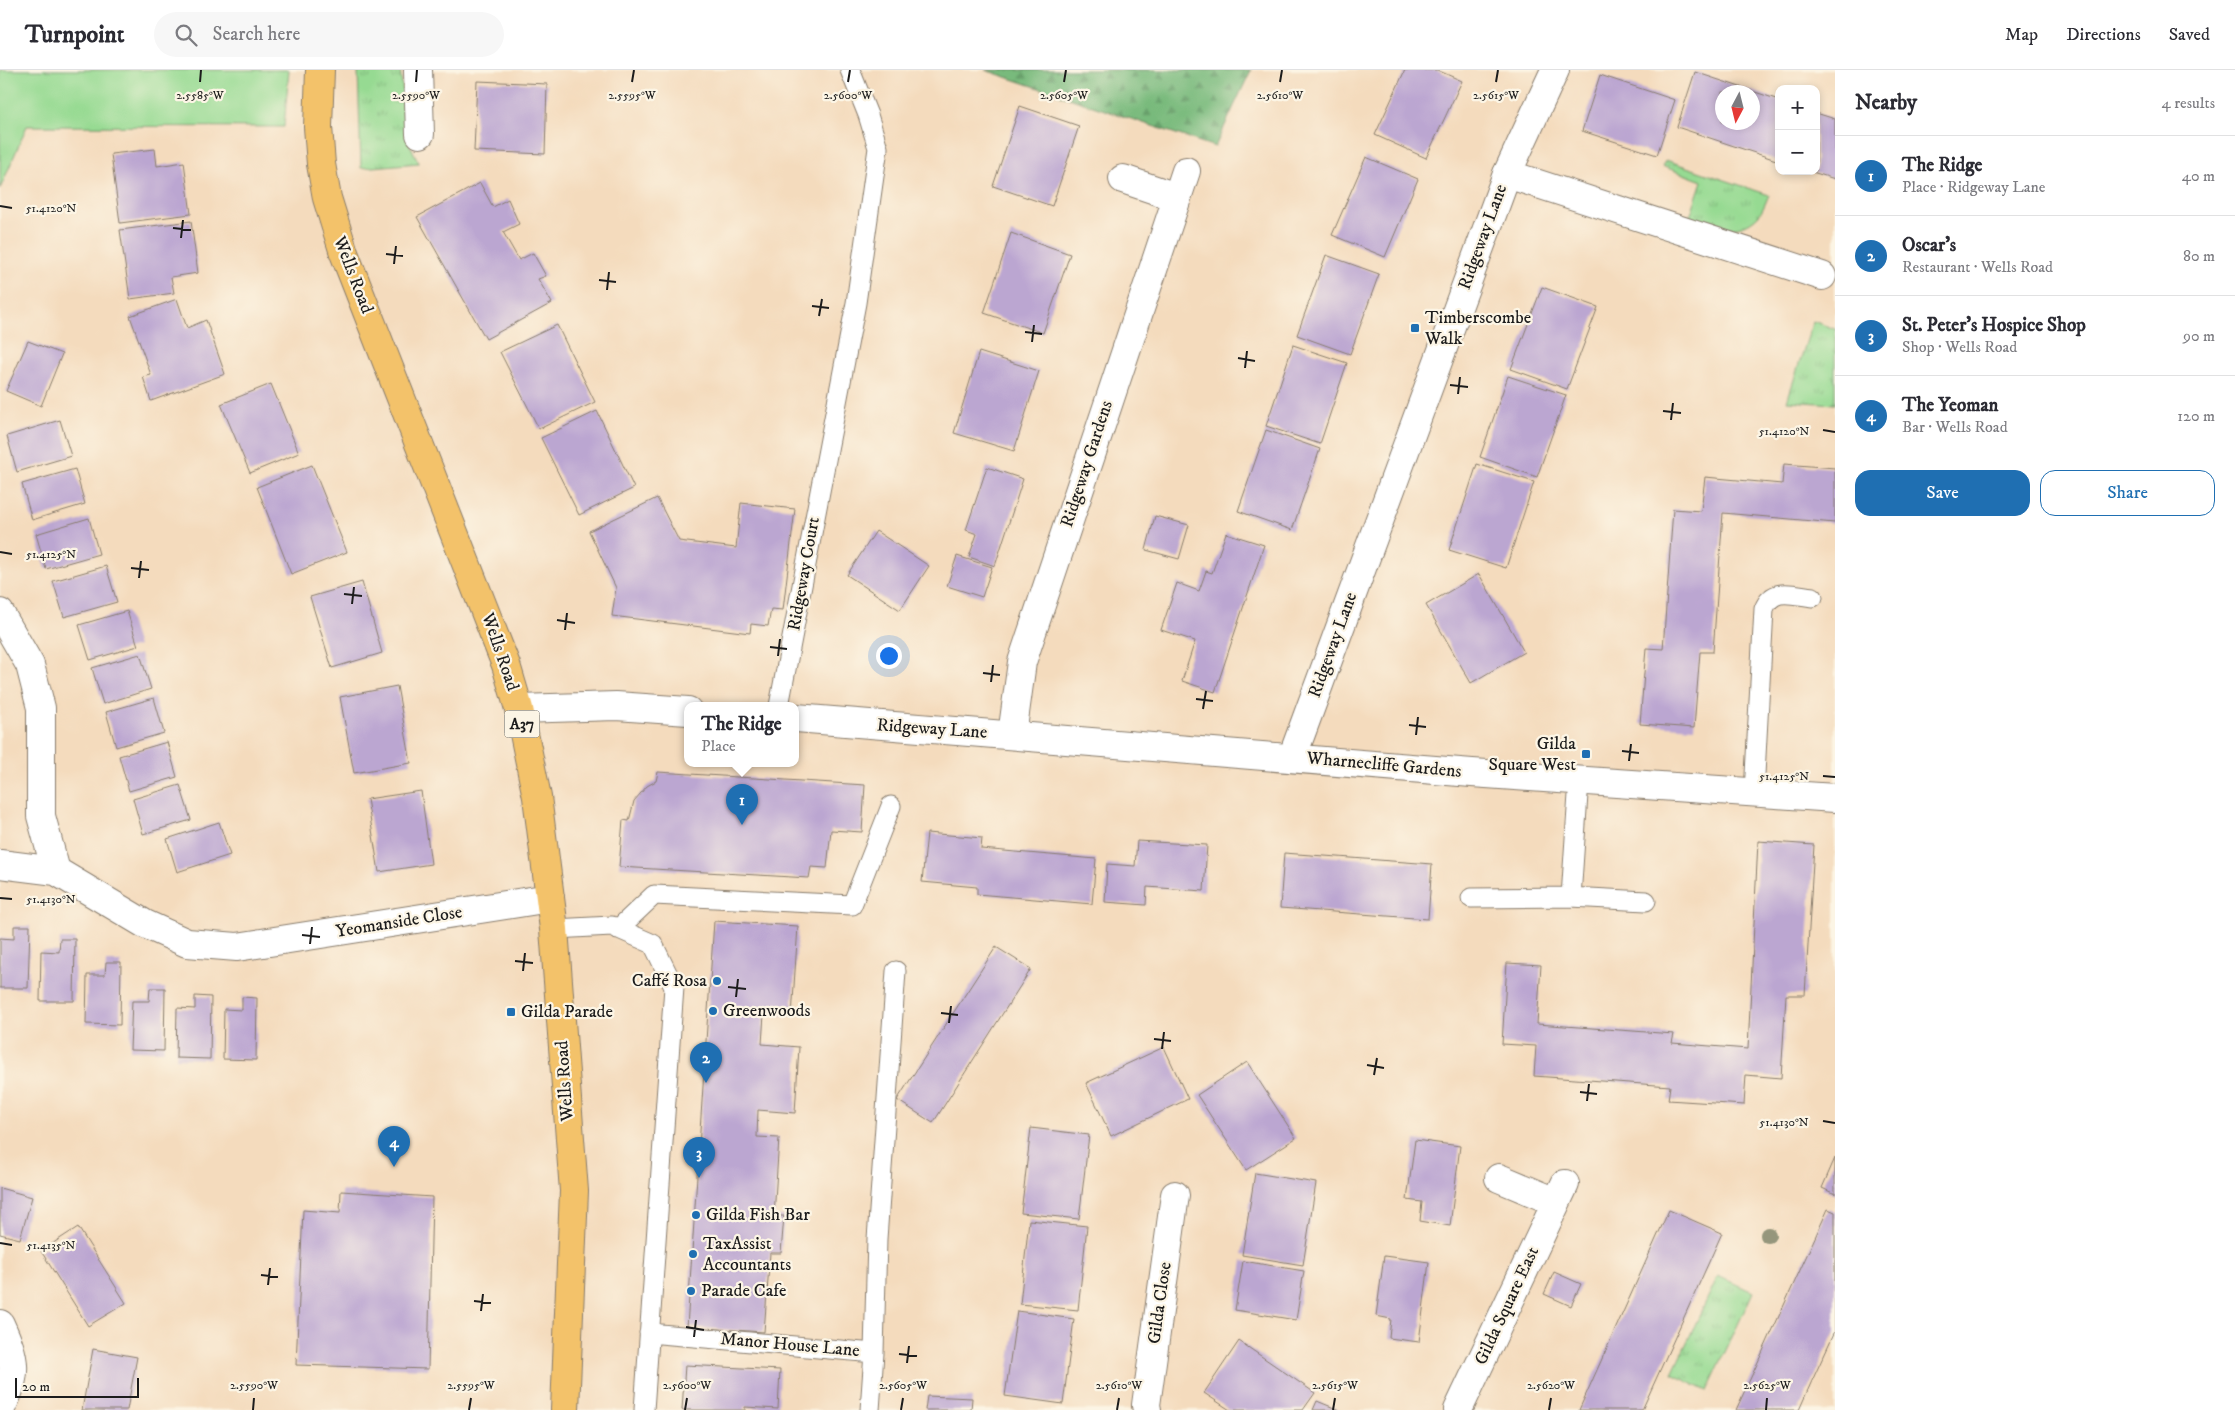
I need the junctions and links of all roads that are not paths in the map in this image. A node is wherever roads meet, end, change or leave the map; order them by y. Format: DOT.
graph roads {
  1 [pos="320,70"];
  2 [pos="418,70"];
  3 [pos="850,70"];
  4 [pos="1555,70"];
  5 [pos="420,134"];
  6 [pos="1186,171"];
  7 [pos="1507,174"];
  8 [pos="1123,178"];
  9 [pos="1176,197"];
  10 [pos="1822,276"];
  11 [pos="1814,597"];
  12 [pos="0,613"];
  13 [pos="781,702"];
  14 [pos="519,709"];
  15 [pos="684,711"];
  16 [pos="799,718"];
  17 [pos="1012,735"];
  18 [pos="1292,758"];
  19 [pos="1579,780"];
  20 [pos="1754,793"];
  21 [pos="1835,798"];
  22 [pos="891,806"];
  23 [pos="0,864"];
  24 [pos="56,871"];
  25 [pos="1570,897"];
  26 [pos="550,898"];
  27 [pos="1471,898"];
  28 [pos="1646,901"];
  29 [pos="554,929"];
  30 [pos="618,929"];
  31 [pos="896,971"];
  32 [pos="1499,1178"];
  33 [pos="1175,1195"];
  34 [pos="0,1324"];
  35 [pos="649,1333"];
  36 [pos="874,1352"];
  37 [pos="0,1410"];
  38 [pos="565,1410"];
  39 [pos="644,1410"];
  40 [pos="870,1410"];
  41 [pos="1147,1410"];
  42 [pos="1458,1410"];
  1 -- 14 [label="highway, Wells Road / A37"];
  2 -- 5 [label="street"];
  3 -- 13 [label="lane, Ridgeway Court"];
  4 -- 7 [label="street, Ridgeway Lane"];
  6 -- 9 [label="street, Ridgeway Gardens"];
  7 -- 10 [label="street"];
  7 -- 18 [label="street, Ridgeway Lane"];
  8 -- 9 [label="street"];
  9 -- 17 [label="street, Ridgeway Gardens"];
  11 -- 20 [label="lane"];
  12 -- 24 [label="street"];
  14 -- 15 [label="street"];
  14 -- 26 [label="highway, Wells Road / A37"];
  16 -- 17 [label="street, Ridgeway Lane"];
  17 -- 18 [label="street, Ridgeway Lane"];
  18 -- 19 [label="street, Wharnecliffe Gardens"];
  19 -- 20 [label="street, Wharnecliffe Gardens"];
  19 -- 25 [label="lane"];
  20 -- 21 [label="street, Wharnecliffe Gardens"];
  22 -- 30 [label="lane"];
  23 -- 24 [label="street, Yeomanside Close"];
  24 -- 26 [label="street, Yeomanside Close"];
  25 -- 27 [label="lane"];
  25 -- 28 [label="lane"];
  26 -- 29 [label="highway, Wells Road / A37"];
  29 -- 30 [label="lane"];
  29 -- 38 [label="highway, Wells Road / A37"];
  30 -- 35 [label="lane"];
  31 -- 36 [label="lane"];
  32 -- 42 [label="street, Gilda Square East"];
  33 -- 41 [label="street, Gilda Close"];
  34 -- 37 [label="street"];
  35 -- 36 [label="lane, Manor House Lane"];
  35 -- 39 [label="lane"];
  36 -- 40 [label="lane, Manor House Lane"];
}
